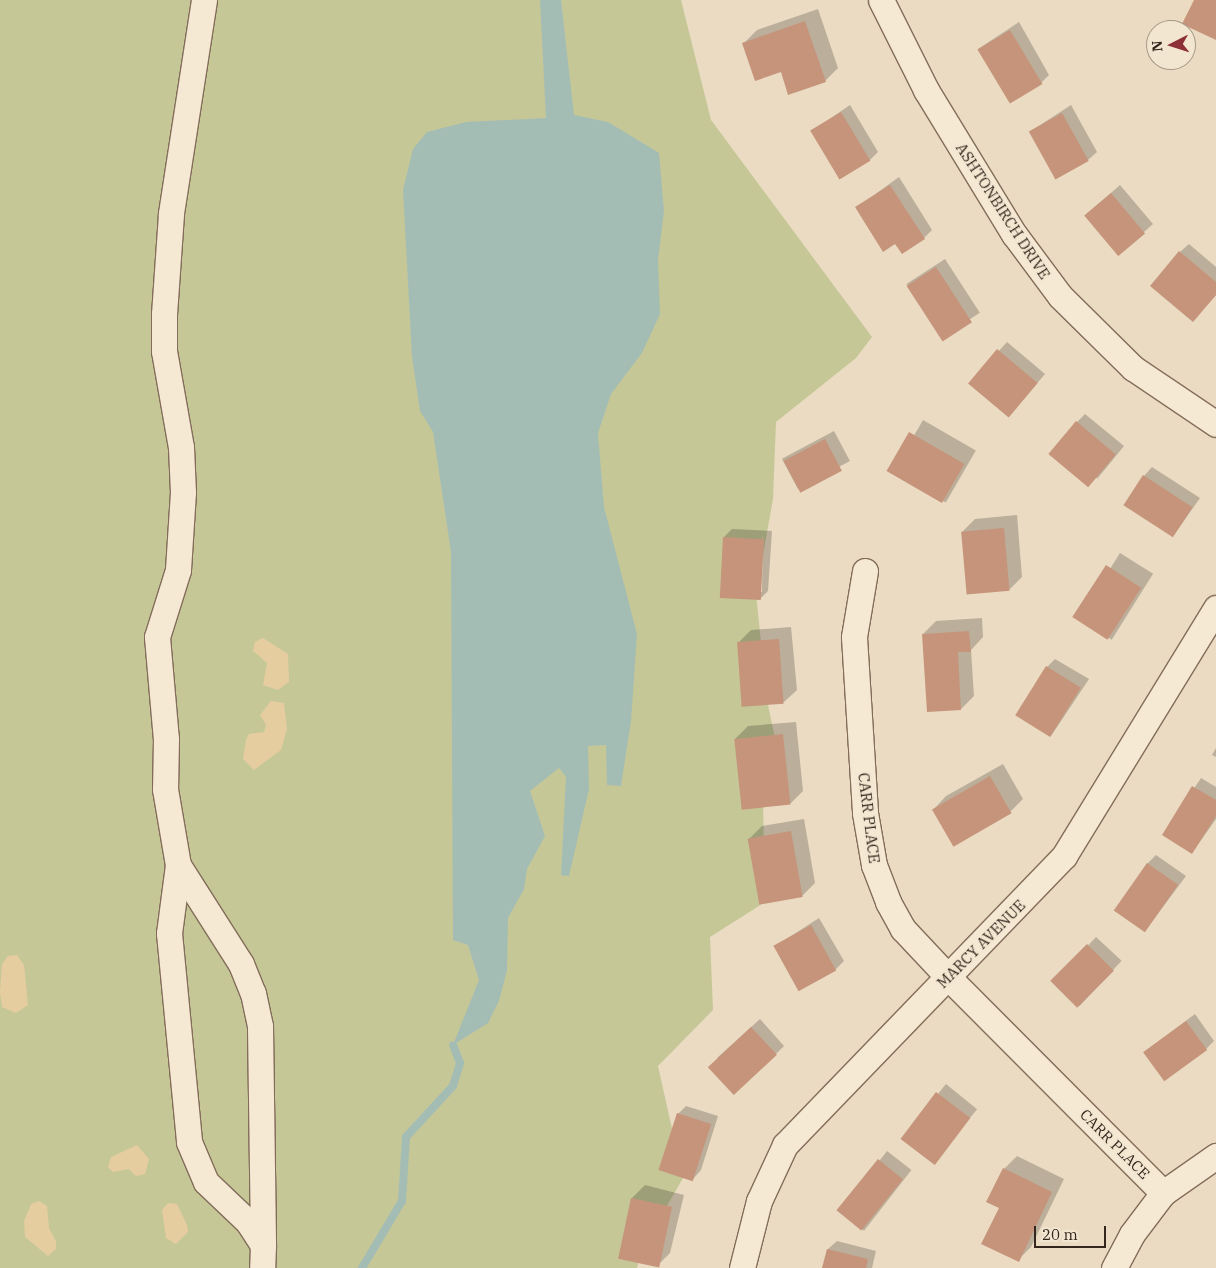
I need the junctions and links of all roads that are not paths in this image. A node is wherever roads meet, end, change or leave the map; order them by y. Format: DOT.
graph roads {
  1 [pos="204,0"];
  2 [pos="881,0"];
  3 [pos="1216,424"];
  4 [pos="865,571"];
  5 [pos="1216,608"];
  6 [pos="178,865"];
  7 [pos="948,977"];
  8 [pos="1216,1156"];
  9 [pos="1163,1193"];
  10 [pos="262,1256"];
  11 [pos="742,1268"];
  12 [pos="1114,1268"];
  1 -- 6 [label="street"];
  2 -- 3 [label="street, ASHTONBIRCH DRIVE"];
  4 -- 7 [label="street, CARR PLACE"];
  5 -- 7 [label="street, MARCY AVENUE"];
  6 -- 10 [label="street"];
  6 -- 10 [label="street"];
  7 -- 9 [label="street, CARR PLACE"];
  7 -- 11 [label="street, MARCY AVENUE"];
  8 -- 9 [label="street"];
  9 -- 12 [label="street"];
}
